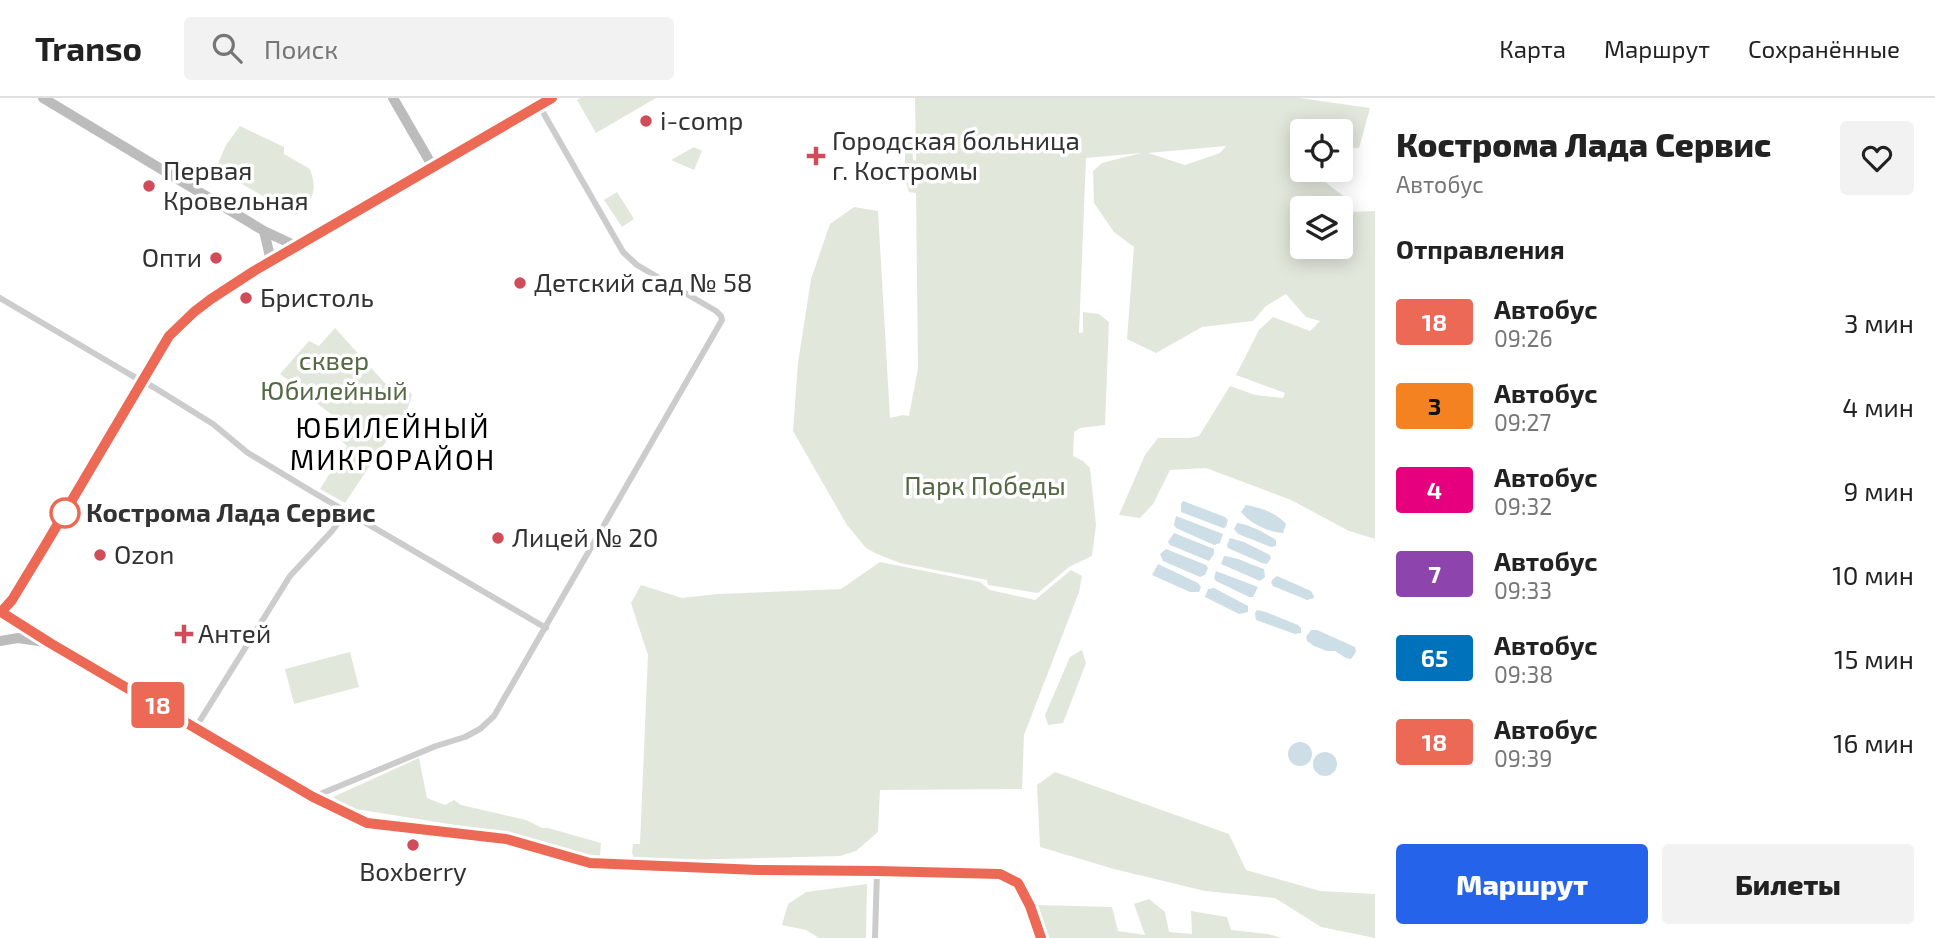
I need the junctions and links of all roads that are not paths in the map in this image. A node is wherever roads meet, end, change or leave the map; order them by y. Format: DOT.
graph roads {
  1 [pos="43,98"];
  2 [pos="393,98"];
  3 [pos="547,101"];
  4 [pos="433,167"];
  5 [pos="264,231"];
  6 [pos="296,246"];
  7 [pos="271,261"];
  8 [pos="0,298"];
  9 [pos="141,380"];
  10 [pos="347,512"];
  11 [pos="0,612"];
  12 [pos="546,628"];
  13 [pos="0,641"];
  14 [pos="50,643"];
  15 [pos="196,727"];
  16 [pos="313,797"];
  17 [pos="877,871"];
  18 [pos="1018,883"];
  19 [pos="875,938"];
  20 [pos="1041,938"];
  1 -- 5 [label="street"];
  2 -- 4 [label="street"];
  3 -- 4 [label="highway"];
  3 -- 12 [label="street"];
  4 -- 6 [label="highway"];
  5 -- 6 [label="street"];
  5 -- 7 [label="street"];
  6 -- 7 [label="highway"];
  7 -- 9 [label="highway"];
  8 -- 9 [label="street"];
  9 -- 10 [label="street"];
  9 -- 11 [label="highway"];
  10 -- 12 [label="street"];
  10 -- 15 [label="street"];
  11 -- 14 [label="street"];
  12 -- 16 [label="street"];
  13 -- 14 [label="street"];
  14 -- 15 [label="street"];
  15 -- 16 [label="street"];
  16 -- 17 [label="street"];
  17 -- 18 [label="street"];
  17 -- 19 [label="street"];
  18 -- 20 [label="street"];
}
